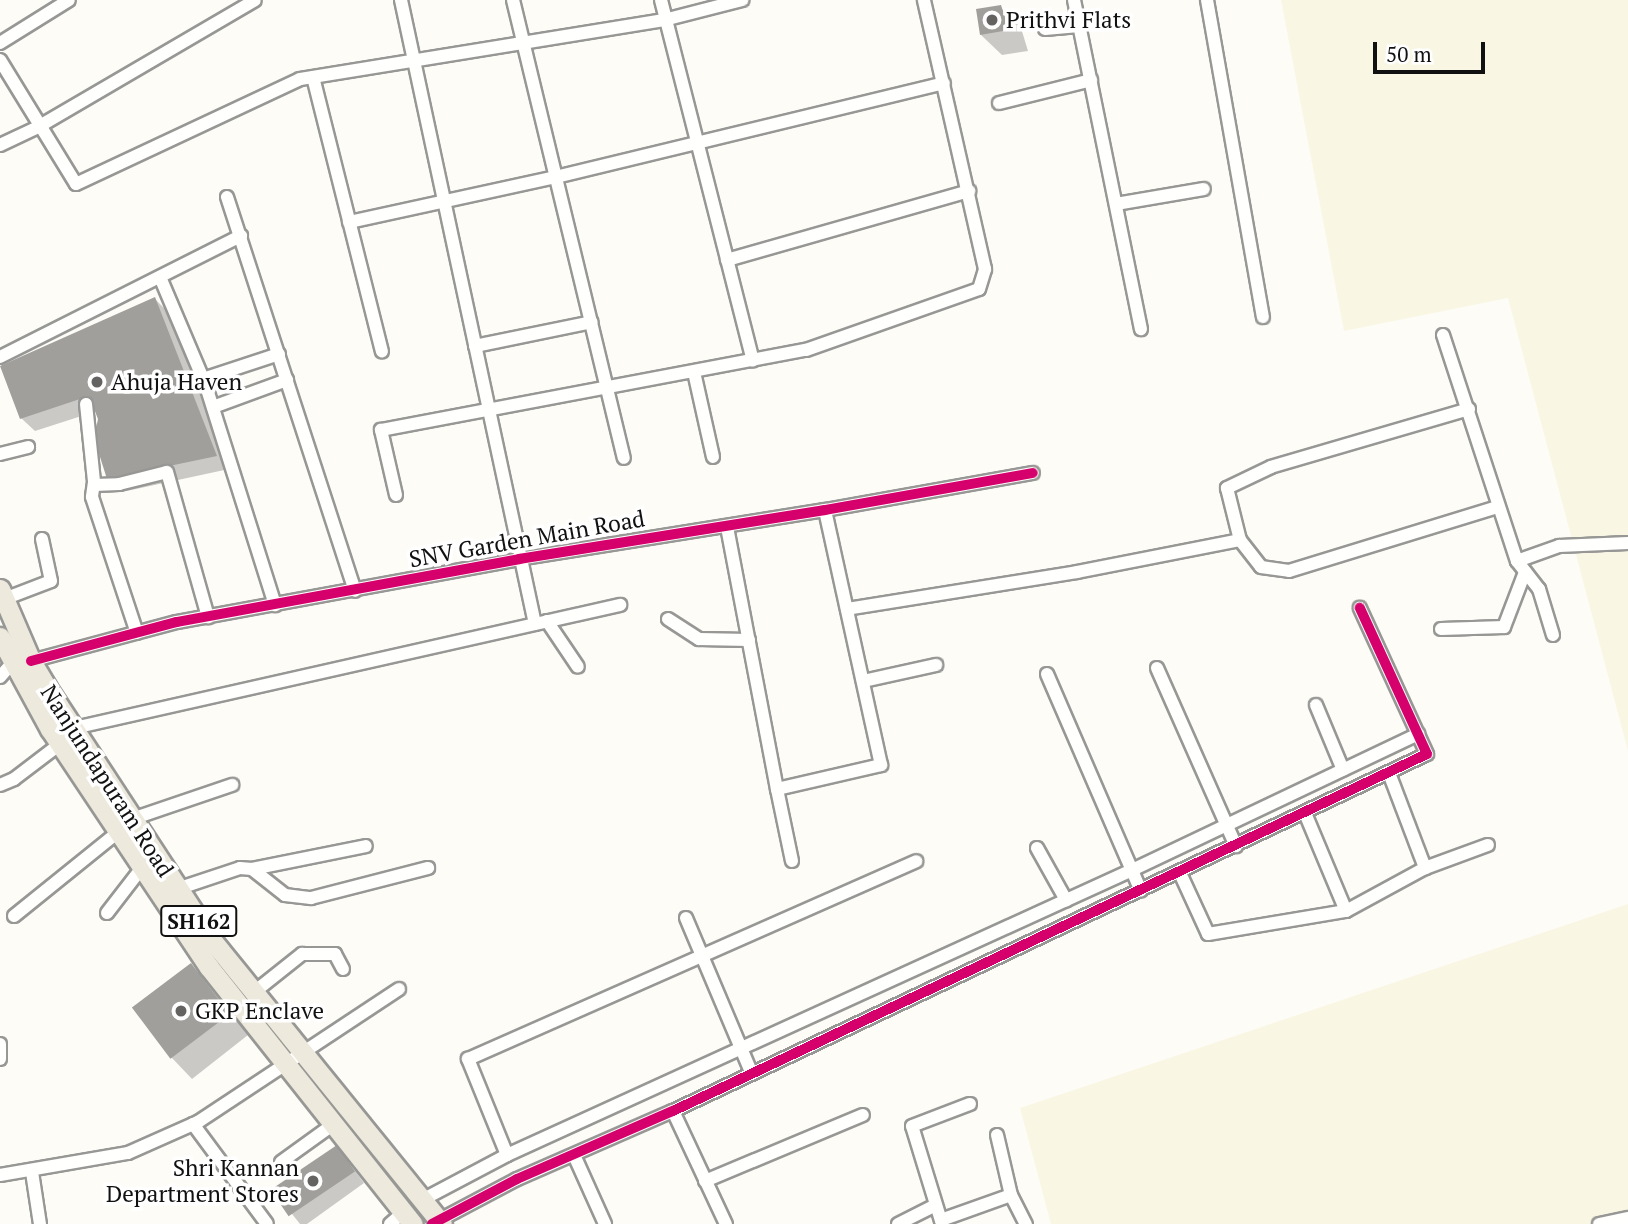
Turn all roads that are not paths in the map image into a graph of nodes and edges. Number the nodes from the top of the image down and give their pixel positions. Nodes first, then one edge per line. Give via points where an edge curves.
1 (69, 0) edge
2 (255, 0) edge
3 (401, 0) edge
4 (513, 0) edge
5 (661, 0) edge
6 (742, 0) edge
7 (924, 0) edge
8 (1074, 0) edge
9 (1207, 0) edge
10 (664, 20) junction
11 (1079, 26) junction
12 (1045, 29) dead end
13 (0, 43) edge
14 (525, 45) junction
15 (0, 60) edge
16 (414, 62) junction
17 (313, 77) junction
18 (1091, 80) junction
19 (944, 83) junction
20 (999, 103) dead end
21 (38, 127) junction
22 (0, 145) edge
23 (696, 145) junction
24 (556, 176) junction
25 (1204, 189) dead end
26 (969, 191) junction
27 (227, 197) dead end
28 (444, 201) junction
29 (1116, 204) junction
30 (349, 222) junction
31 (241, 236) junction
32 (727, 260) junction
33 (160, 277) junction
34 (1263, 317) dead end
35 (592, 322) junction
36 (1141, 329) dead end
37 (1443, 335) dead end
38 (475, 345) junction
39 (382, 352) dead end
40 (279, 354) junction
41 (0, 357) edge
42 (753, 360) junction
43 (694, 372) junction
44 (204, 379) junction
45 (287, 380) junction
46 (608, 388) junction
47 (86, 404) dead end
48 (213, 407) junction
49 (1469, 409) junction
50 (488, 410) junction
51 (28, 447) dead end
52 (0, 454) edge
53 (713, 457) dead end
54 (625, 458) dead end
55 (1033, 473) dead end
56 (94, 485) junction
57 (396, 495) dead end
58 (1497, 507) junction
59 (825, 510) junction
60 (727, 527) junction
61 (42, 539) dead end
62 (1240, 540) junction
63 (1628, 543) edge
64 (519, 559) junction
65 (1521, 566) junction
66 (355, 591) junction
67 (2, 594) edge
68 (275, 605) junction
69 (620, 605) dead end
70 (1360, 608) dead end
71 (847, 609) junction
72 (208, 617) junction
73 (668, 619) dead end
74 (541, 623) junction
75 (1441, 629) dead end
76 (137, 633) junction
77 (1553, 635) dead end
78 (0, 637) edge
79 (748, 640) junction
80 (936, 664) dead end
81 (14, 667) edge
82 (578, 667) dead end
83 (1157, 668) dead end
84 (1047, 674) dead end
85 (863, 681) junction
86 (1316, 705) dead end
87 (74, 728) junction
88 (1418, 734) junction
89 (60, 744) junction
90 (1343, 770) junction
91 (1388, 773) junction
92 (0, 785) edge
93 (232, 785) dead end
94 (777, 789) junction
95 (1305, 813) junction
96 (125, 826) junction
97 (1227, 826) junction
98 (1488, 845) dead end
99 (366, 846) dead end
100 (1236, 846) junction
101 (1037, 848) dead end
102 (792, 861) dead end
103 (916, 861) dead end
104 (428, 868) dead end
105 (1425, 868) junction
106 (141, 869) junction
107 (252, 869) junction
108 (1132, 870) junction
109 (1180, 873) junction
110 (177, 889) junction
111 (1141, 891) junction
112 (1066, 900) junction
113 (1346, 911) junction
114 (107, 913) dead end
115 (14, 916) dead end
116 (686, 918) dead end
117 (703, 955) junction
118 (343, 969) dead end
119 (399, 989) dead end
120 (253, 993) junction
121 (0, 1044) edge
122 (742, 1049) junction
123 (304, 1053) junction
124 (0, 1059) edge
125 (288, 1065) junction
126 (752, 1074) junction
127 (970, 1104) dead end
128 (673, 1111) junction
129 (863, 1115) dead end
130 (335, 1123) junction
131 (193, 1124) junction
132 (997, 1135) dead end
133 (507, 1155) junction
134 (574, 1155) junction
135 (281, 1162) dead end
136 (32, 1172) junction
137 (0, 1175) edge
138 (705, 1181) junction
139 (1011, 1195) junction
140 (422, 1200) junction
141 (936, 1205) junction
142 (1628, 1218) edge
143 (403, 1220) edge
144 (942, 1222) edge
145 (438, 1223) edge
146 (40, 1224) edge
147 (267, 1224) edge
148 (605, 1224) edge
149 (726, 1224) edge
150 (898, 1224) edge
151 (1026, 1224) edge
152 (1599, 1224) edge

1 - 13 street
2 - 21 street
3 - 16 street
4 - 14 street
5 - 10 street
6 - 10 street
7 - 19 street
8 - 11 street
9 - 34 street
10 - 14 street
10 - 23 street
11 - 12 street
11 - 18 street
14 - 16 street
14 - 24 street
15 - 21 street
16 - 17 street
16 - 28 street
17 - 21 street via 300,79 76,184
17 - 30 street
18 - 20 street
18 - 29 street
19 - 23 street
19 - 26 street
21 - 22 street
23 - 24 street
23 - 32 street
24 - 28 street
24 - 35 street
25 - 29 street
26 - 32 street
26 - 42 street via 985,269 979,289 806,350
27 - 31 street
28 - 30 street
28 - 38 street
29 - 36 street
30 - 39 street
31 - 33 street
31 - 40 street
32 - 42 street
33 - 41 street
33 - 44 street
35 - 38 street
35 - 46 street
37 - 49 street
38 - 50 street
40 - 44 street
40 - 45 street
42 - 43 street
43 - 46 street
43 - 53 street
44 - 48 street
45 - 48 street
45 - 66 street
46 - 50 street
46 - 54 street
47 - 56 street
48 - 68 street
49 - 58 street
49 - 62 street via 1271,467 1227,488
50 - 57 street via 381,430
50 - 64 street
51 - 52 street
55 - 59 street, SNV Garden Main Road
56 - 72 street via 119,484 167,471
56 - 76 street via 92,497
58 - 62 street via 1289,571 1261,567
58 - 65 street
59 - 60 street, SNV Garden Main Road
59 - 71 street
60 - 64 street, SNV Garden Main Road
60 - 79 street
61 - 67 street via 51,581
62 - 71 street
63 - 65 street via 1559,545
64 - 66 street, SNV Garden Main Road
64 - 74 street
65 - 75 street via 1504,627
65 - 77 street via 1539,589
66 - 68 street, SNV Garden Main Road
67 - 81 main road, Nanjundapuram Road / SH162
68 - 72 street, SNV Garden Main Road
69 - 74 street
70 - 88 street
71 - 85 street
72 - 76 street, SNV Garden Main Road
73 - 79 street via 699,639
74 - 82 street
74 - 87 street
76 - 81 street, SNV Garden Main Road
78 - 81 main road, Nanjundapuram Road / SH162
79 - 94 street
80 - 85 street
81 - 87 main road, Nanjundapuram Road / SH162
81 - 89 main road, Nanjundapuram Road / SH162
83 - 97 street
84 - 108 street
85 - 94 street via 881,765
86 - 90 street
87 - 96 main road, Nanjundapuram Road / SH162
88 - 90 street
88 - 91 street via 1427,754
89 - 92 street
89 - 96 main road, Nanjundapuram Road / SH162
90 - 97 street
91 - 95 street
91 - 105 street
93 - 96 street
94 - 102 street
95 - 100 street
95 - 113 street
96 - 106 main road, Nanjundapuram Road / SH162
96 - 110 main road, Nanjundapuram Road / SH162
96 - 115 street
97 - 100 street
97 - 108 street
98 - 105 street
99 - 107 street
100 - 109 street
101 - 112 street
103 - 117 street
104 - 107 street via 311,898 285,895
105 - 113 street
106 - 114 street
106 - 125 main road, Nanjundapuram Road / SH162 via 209,967
107 - 110 street via 230,869
108 - 111 street
108 - 112 street
109 - 111 street
109 - 113 street via 1208,934
110 - 120 main road, Nanjundapuram Road / SH162
111 - 126 street
112 - 122 street
116 - 117 street
117 - 122 street
117 - 133 street via 468,1059
118 - 120 street via 335,954 302,954
119 - 123 street
120 - 123 main road, Nanjundapuram Road / SH162
121 - 124 street
122 - 126 street
122 - 133 street
123 - 125 street
123 - 140 main road, Nanjundapuram Road / SH162
125 - 130 main road, Nanjundapuram Road / SH162
125 - 131 street
126 - 128 street
127 - 141 street via 912,1126
128 - 134 street
128 - 138 street
129 - 138 street
130 - 135 street
130 - 143 main road, Nanjundapuram Road / SH162
131 - 136 street via 128,1153
131 - 147 street
132 - 139 street
133 - 140 street
134 - 145 street via 517,1179
134 - 148 street
136 - 137 street
136 - 146 street
138 - 149 street
139 - 144 street
139 - 151 street
140 - 145 main road, Nanjundapuram Road / SH162
141 - 144 street
141 - 150 street
142 - 152 street

